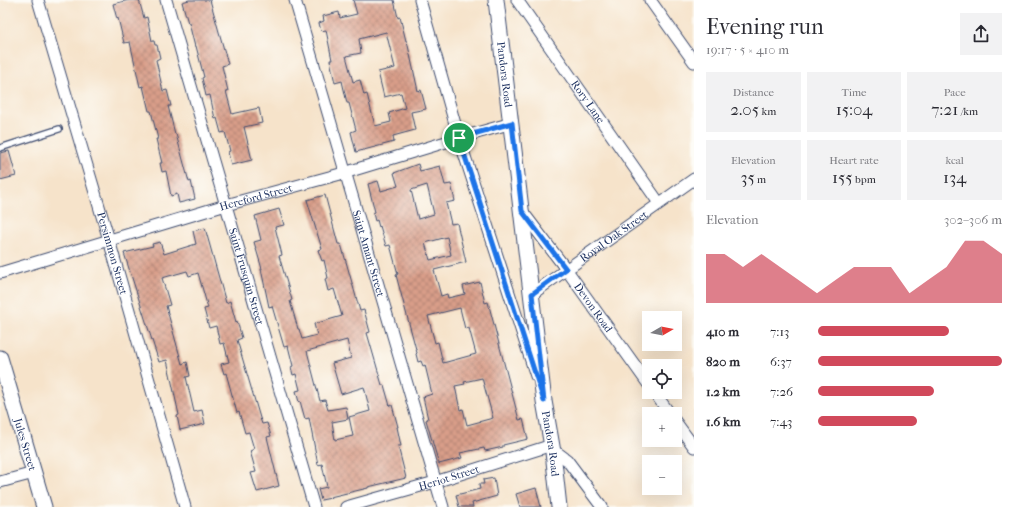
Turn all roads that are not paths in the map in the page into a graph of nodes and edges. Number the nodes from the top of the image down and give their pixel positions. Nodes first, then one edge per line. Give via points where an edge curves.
1 (38, 0) edge
2 (166, 0) edge
3 (295, 0) edge
4 (420, 0) edge
5 (496, 0) edge
6 (517, 0) edge
7 (650, 0) edge
8 (694, 62) edge
9 (512, 123) junction
10 (59, 130) dead end
11 (459, 138) junction
12 (0, 148) edge
13 (344, 173) junction
14 (694, 179) edge
15 (659, 203) junction
16 (226, 205) junction
17 (522, 211) junction
18 (109, 240) junction
19 (566, 269) junction
20 (0, 273) edge
21 (532, 294) junction
22 (0, 358) edge
23 (642, 375) edge
24 (544, 401) junction
25 (682, 431) edge
26 (694, 447) edge
27 (552, 448) junction
28 (34, 473) junction
29 (0, 482) edge
30 (435, 482) junction
31 (44, 507) edge
32 (185, 507) edge
33 (314, 507) edge
34 (346, 507) edge
35 (442, 507) edge
36 (559, 507) edge
37 (602, 507) edge

1 - 18 street, Persimmon Street
2 - 16 street, Saint Frusquin Street
3 - 13 street, Saint Amant Street
4 - 11 street
5 - 9 street, Pandora Road
6 - 15 street, Rory Lane
7 - 8 street
9 - 11 street, Hereford Street
9 - 17 street, Pandora Road
10 - 12 lane
11 - 13 street, Hereford Street
11 - 24 street
13 - 16 street, Hereford Street
13 - 30 street, Saint Amant Street
14 - 15 street, Royal Oak Street
15 - 19 street, Royal Oak Street
16 - 18 street, Hereford Street
16 - 33 street, Saint Frusquin Street
17 - 19 street, Devon Road
17 - 21 street, Pandora Road
18 - 20 street, Hereford Street
18 - 32 street, Persimmon Street
19 - 21 street, Royal Oak Street
19 - 23 street, Devon Road
21 - 24 street, Pandora Road
22 - 28 street, Jules Street
24 - 27 street, Pandora Road
25 - 26 street
27 - 30 street, Heriot Street
27 - 36 street, Pandora Road
27 - 37 street via 567,460
28 - 29 street
28 - 31 street, Jules Street
30 - 34 street, Heriot Street
30 - 35 street, Saint Amant Street

